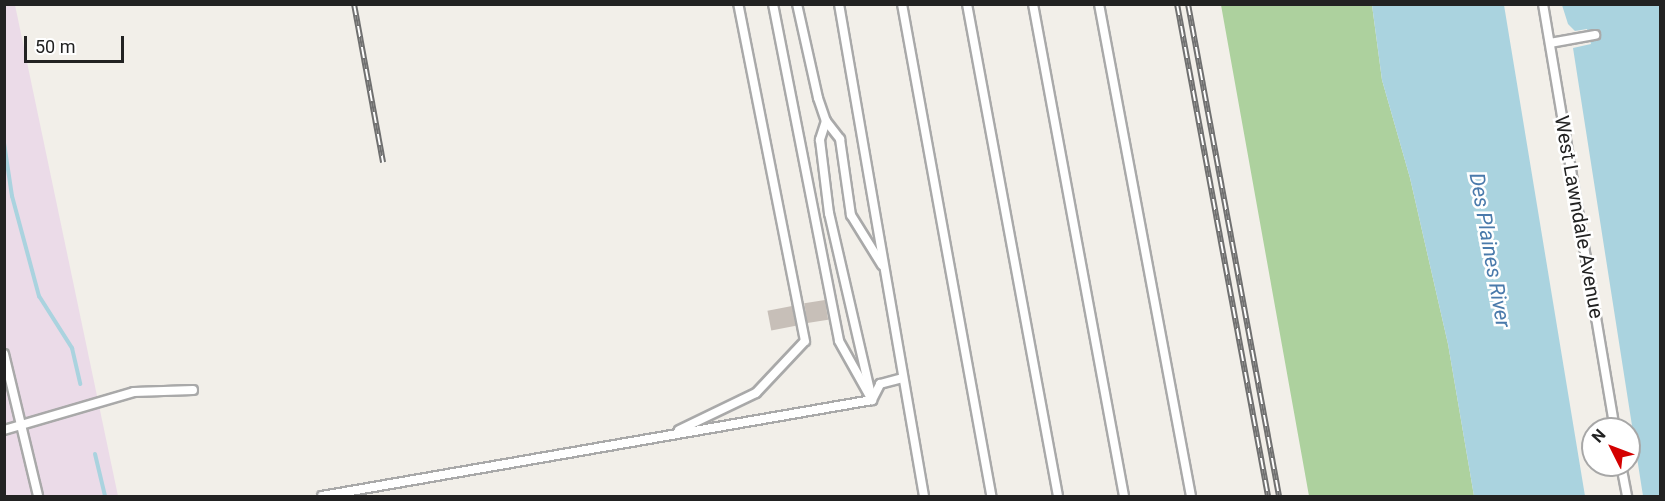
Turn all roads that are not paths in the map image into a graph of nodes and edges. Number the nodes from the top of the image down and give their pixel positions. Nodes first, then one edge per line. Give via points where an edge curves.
1 (738, 4) edge
2 (773, 4) edge
3 (798, 4) edge
4 (839, 4) edge
5 (902, 4) edge
6 (967, 4) edge
7 (1033, 4) edge
8 (1100, 4) edge
9 (1543, 4) edge
10 (1595, 35) dead end
11 (1550, 43) junction
12 (826, 121) junction
13 (884, 268) junction
14 (4, 354) edge
15 (902, 378) junction
16 (193, 390) dead end
17 (872, 400) junction
18 (1613, 417) edge
19 (22, 424) junction
20 (4, 430) edge
21 (668, 436) junction
22 (1623, 477) edge
23 (38, 496) edge
24 (322, 496) edge
25 (924, 496) edge
26 (991, 496) edge
27 (1058, 496) edge
28 (1124, 496) edge
29 (1191, 496) edge
30 (1627, 496) edge

1 - 21 lane via 805,341 756,393
2 - 17 lane via 839,341
3 - 12 lane
4 - 13 lane
5 - 26 lane
6 - 27 lane
7 - 28 lane
8 - 29 lane
9 - 11 lane, West Lawndale Avenue
10 - 11 lane
11 - 18 lane, West Lawndale Avenue
12 - 13 lane via 840,139 851,216
12 - 17 lane via 820,140 829,213
13 - 15 lane
14 - 19 lane
15 - 17 lane via 879,384
15 - 25 lane
16 - 19 lane via 134,392
17 - 21 lane
19 - 20 lane
19 - 23 lane
21 - 24 lane
22 - 30 lane

